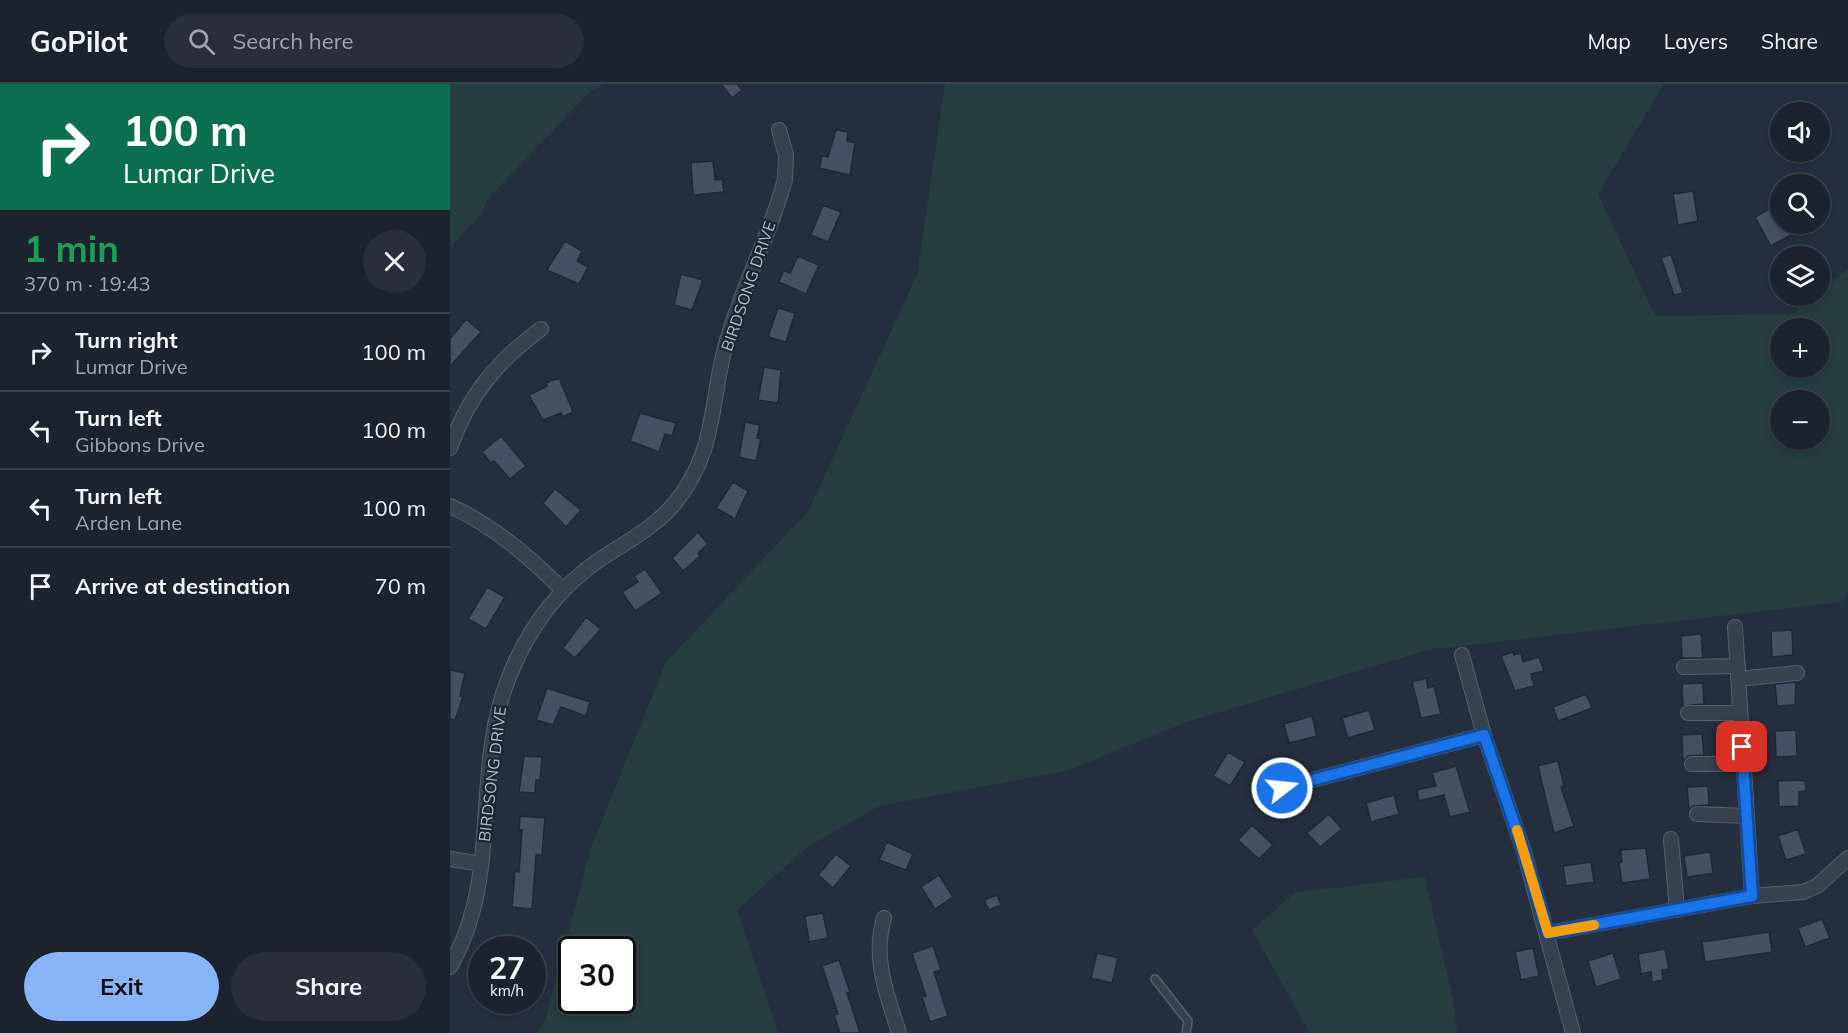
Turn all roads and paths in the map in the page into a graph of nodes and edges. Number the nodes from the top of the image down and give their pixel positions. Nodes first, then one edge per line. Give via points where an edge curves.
1 (779, 130) dead end
2 (541, 329) dead end
3 (450, 448) edge
4 (450, 506) edge
5 (562, 590) junction
6 (1735, 627) dead end
7 (1462, 655) dead end
8 (1684, 667) dead end
9 (1738, 673) junction
10 (1797, 673) dead end
11 (1688, 713) dead end
12 (1740, 713) junction
13 (1484, 735) junction
14 (1692, 764) dead end
15 (1743, 764) junction
16 (1282, 788) dead end
17 (1697, 814) dead end
18 (1746, 816) junction
19 (1671, 839) dead end
20 (1848, 858) edge
21 (450, 859) edge
22 (481, 864) junction
23 (1752, 896) junction
24 (1677, 910) junction
25 (884, 918) dead end
26 (1548, 933) junction
27 (450, 968) edge
28 (1155, 979) dead end
29 (899, 1033) edge
30 (1186, 1033) edge
31 (1573, 1033) edge

1 - 5 street, BIRDSONG DRIVE via 786,155 785,179 728,338 708,442 698,468 656,522
2 - 3 street via 509,353 484,380
4 - 5 street via 516,546
5 - 22 street, BIRDSONG DRIVE via 534,629 502,696 495,722
6 - 9 street
7 - 13 street
8 - 9 street
9 - 10 street
9 - 12 street
11 - 12 street
12 - 15 street
13 - 16 street
13 - 26 street
14 - 15 street
15 - 18 street
17 - 18 street
18 - 23 street
19 - 24 street
20 - 23 street via 1816,886 1803,892
21 - 22 street
22 - 27 street, BIRDSONG DRIVE via 473,916
23 - 24 street
24 - 26 street
25 - 29 street via 878,960
26 - 31 street
28 - 30 lane via 1188,1021

